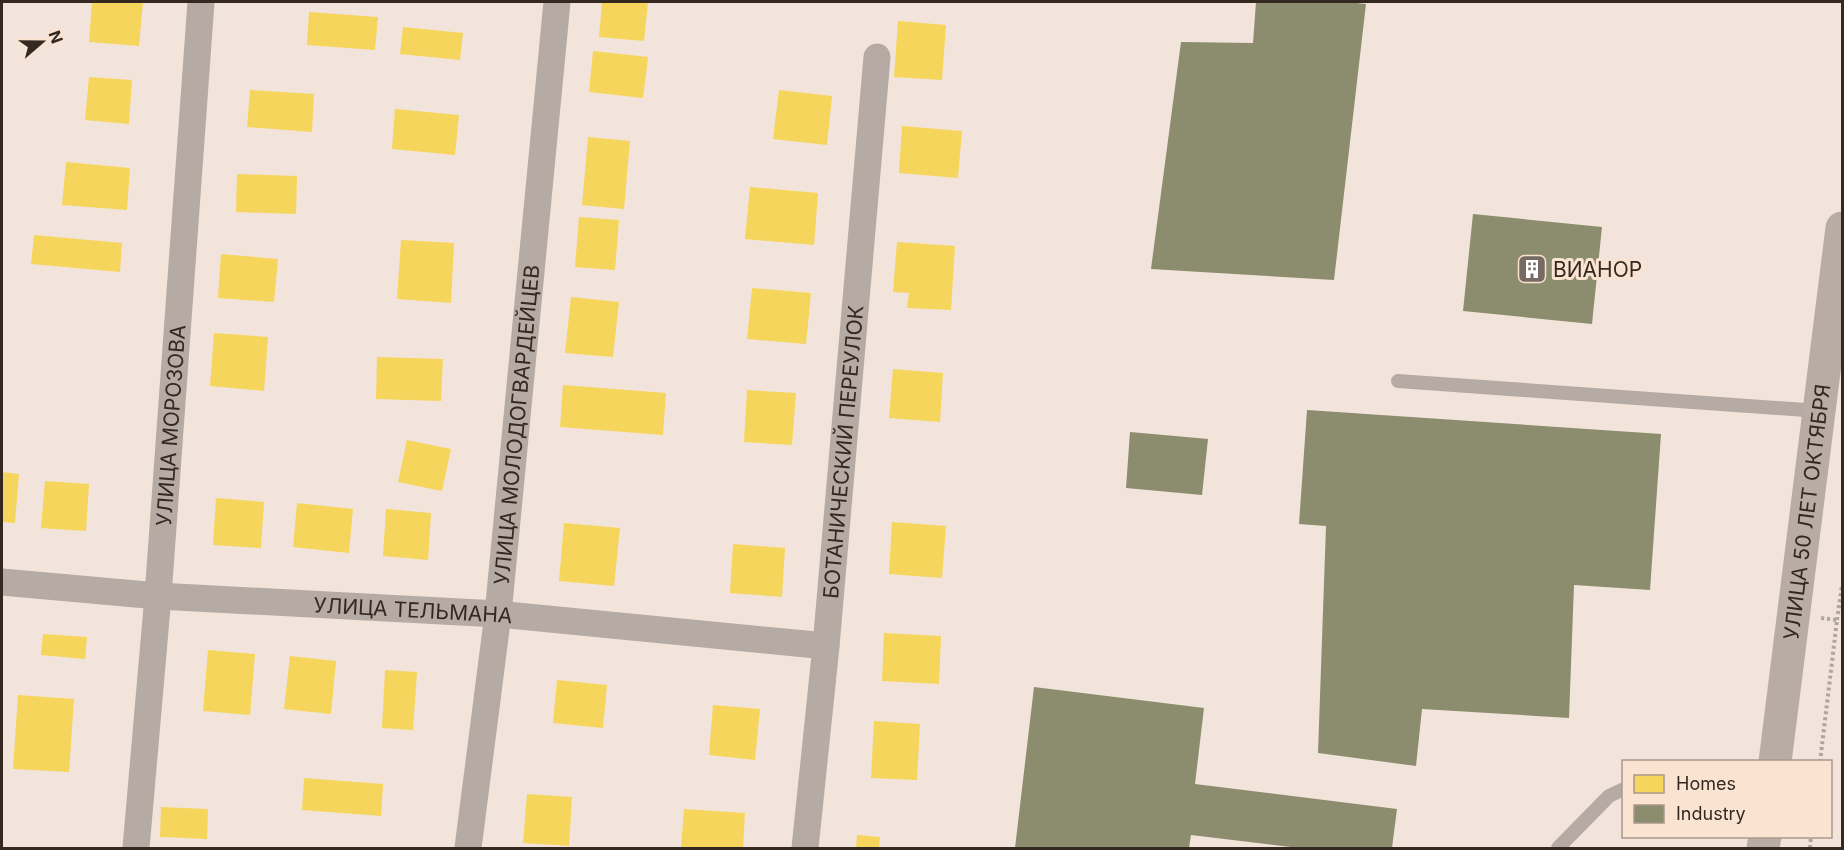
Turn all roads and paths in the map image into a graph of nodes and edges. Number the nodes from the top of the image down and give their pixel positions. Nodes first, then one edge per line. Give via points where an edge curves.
1 (201, 2) edge
2 (557, 2) edge
3 (877, 57) dead end
4 (1842, 228) edge
5 (1398, 381) dead end
6 (1819, 411) junction
7 (2, 582) edge
8 (1842, 585) edge
9 (158, 596) junction
10 (498, 614) junction
11 (1837, 620) dead end
12 (826, 646) junction
13 (1774, 760) edge
14 (1622, 790) edge
15 (136, 849) edge
16 (468, 849) edge
17 (805, 849) edge
18 (1558, 849) edge

1 - 9 street, УЛИЦА МОРОЗОВА
2 - 10 street, УЛИЦА МОЛОДОГВАРДЕЙЦЕВ
3 - 12 street, БОТАНИЧЕСКИЙ ПЕРЕУЛОК
4 - 6 main road, УЛИЦА 50 ЛЕТ ОКТЯБРЯ
5 - 6 lane
6 - 13 main road, УЛИЦА 50 ЛЕТ ОКТЯБРЯ
7 - 9 street, УЛИЦА ТЕЛЬМАНА
8 - 11 path
9 - 10 street, УЛИЦА ТЕЛЬМАНА
9 - 15 street, УЛИЦА МОРОЗОВА
10 - 12 street, УЛИЦА ТЕЛЬМАНА
10 - 16 street, УЛИЦА МОЛОДОГВАРДЕЙЦЕВ
12 - 17 street, БОТАНИЧЕСКИЙ ПЕРЕУЛОК
14 - 18 lane via 1609,796

